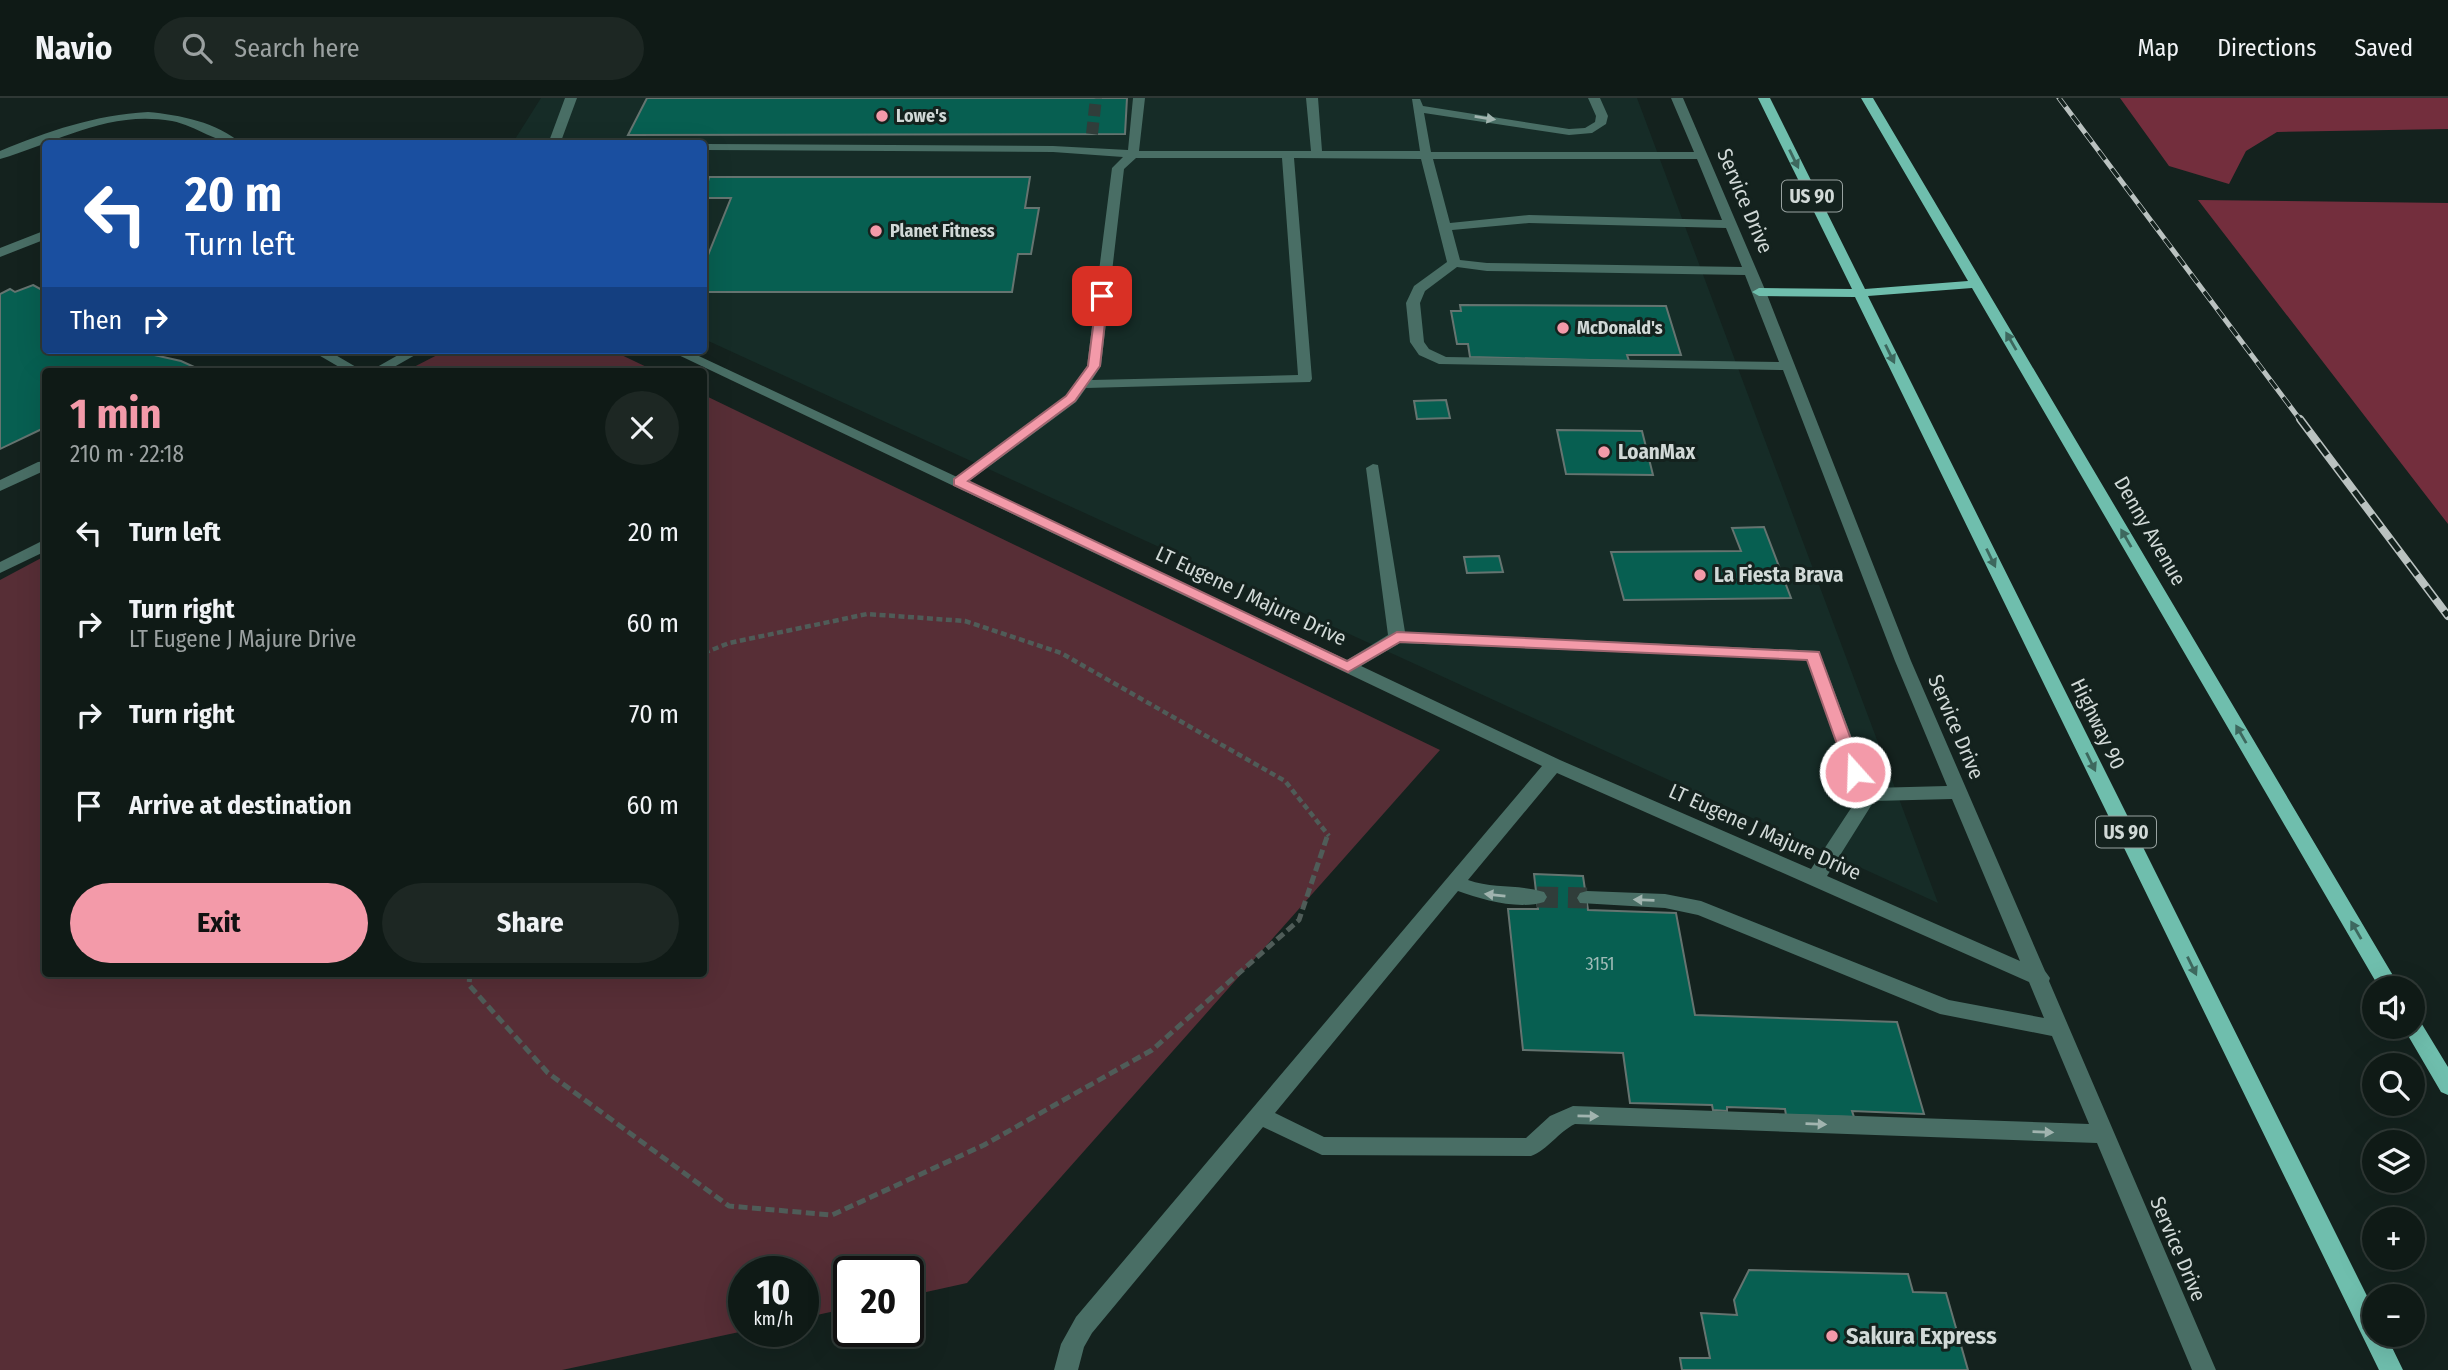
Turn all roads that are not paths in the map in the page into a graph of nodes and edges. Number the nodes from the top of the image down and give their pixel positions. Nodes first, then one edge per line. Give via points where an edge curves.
1 (571, 98) edge
2 (1139, 98) edge
3 (1312, 98) edge
4 (1594, 98) edge
5 (1677, 98) edge
6 (1764, 98) edge
7 (1867, 98) edge
8 (1417, 104) edge
9 (229, 140) edge
10 (555, 140) edge
11 (707, 146) edge
12 (2, 153) edge
13 (1133, 154) junction
14 (1288, 155) junction
15 (1317, 155) junction
16 (1426, 155) junction
17 (1702, 156) junction
18 (1730, 224) junction
19 (1445, 227) junction
20 (42, 236) edge
21 (0, 253) edge
22 (1454, 263) junction
23 (1750, 271) junction
24 (1977, 284) junction
25 (1759, 292) junction
26 (1860, 293) junction
27 (324, 354) edge
28 (409, 354) edge
29 (685, 354) edge
30 (1788, 366) junction
31 (350, 368) edge
32 (383, 368) edge
33 (1082, 384) junction
34 (42, 465) edge
35 (1373, 468) dead end
36 (959, 482) junction
37 (0, 486) edge
38 (42, 546) edge
39 (0, 568) edge
40 (1397, 637) junction
41 (1348, 667) junction
42 (1554, 764) junction
43 (1960, 792) junction
44 (1869, 795) junction
45 (1815, 879) junction
46 (1455, 882) junction
47 (1537, 897) tunnel mouth
48 (1587, 898) tunnel mouth
49 (2383, 976) edge
50 (2040, 978) junction
51 (2061, 1029) junction
52 (2420, 1039) edge
53 (2448, 1086) edge
54 (1259, 1115) junction
55 (2106, 1135) junction
56 (1066, 1370) edge
57 (2204, 1370) edge
58 (2391, 1370) edge

1 - 10 street
2 - 13 street
3 - 15 street
8 -> 4 street via 1569,132 1588,131 1600,124 1602,116
5 - 17 street, Service Drive
6 -> 26 main road, Highway 90 / US 90
7 - 24 main road, Denny Avenue
8 - 16 street
9 - 12 street via 198,124 133,116 101,120
11 - 13 street via 1090,147
13 - 14 street
13 - 33 street via 1118,168 1094,366
14 - 15 street
14 - 33 street via 1305,379
15 - 16 street
16 - 17 street
16 - 19 street
17 - 18 street, Service Drive
18 - 19 street via 1529,219
18 - 23 street, Service Drive
19 - 22 street
20 - 21 street
22 - 23 street
22 - 30 street via 1419,289 1413,303 1416,342 1424,352 1444,360
23 - 25 street, Service Drive
24 - 26 main road
49 -> 24 main road, Denny Avenue
25 - 26 main road
25 - 30 street, Service Drive
26 -> 58 main road, Highway 90 / US 90
27 - 31 street
28 - 32 street
29 - 36 street, LT Eugene J Majure Drive
30 - 43 street, Service Drive via 1903,661
33 - 36 street via 1071,398
34 - 37 street
35 - 40 street
36 - 41 street, LT Eugene J Majure Drive
38 - 39 street
40 - 41 street
40 - 44 street via 1813,655 1864,795
41 - 42 street, LT Eugene J Majure Drive
42 - 45 street, LT Eugene J Majure Drive
42 - 46 street
43 - 44 street
43 - 50 street, Service Drive
44 - 45 street
45 - 50 street, LT Eugene J Majure Drive
47 -> 46 street via 1492,895
46 - 54 street
51 -> 48 street via 1947,1008 1701,908 1665,901
50 - 51 street, Service Drive
51 - 55 street, Service Drive
52 - 53 main road
54 -> 55 street via 1322,1146 1531,1147 1558,1122 1573,1115
54 - 56 street via 1084,1325
55 - 57 street, Service Drive

